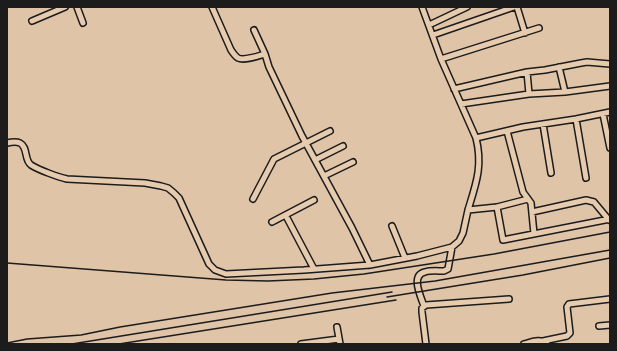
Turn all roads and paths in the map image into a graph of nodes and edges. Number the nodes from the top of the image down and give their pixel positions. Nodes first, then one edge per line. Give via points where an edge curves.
1 (65, 7) edge
2 (77, 7) edge
3 (212, 7) edge
4 (422, 7) edge
5 (467, 7) edge
6 (516, 7) edge
7 (32, 21) dead end
8 (83, 23) dead end
9 (429, 25) junction
10 (539, 28) dead end
11 (254, 30) dead end
12 (525, 33) junction
13 (433, 35) junction
14 (265, 54) junction
15 (441, 59) junction
16 (610, 64) edge
17 (559, 67) junction
18 (526, 72) junction
19 (610, 86) edge
20 (454, 89) junction
21 (565, 92) junction
22 (529, 94) junction
23 (461, 104) junction
24 (610, 112) edge
25 (603, 114) junction
26 (576, 119) junction
27 (544, 124) junction
28 (330, 131) dead end
29 (507, 131) junction
30 (476, 138) junction
31 (7, 143) edge
32 (306, 144) junction
33 (343, 146) dead end
34 (610, 148) edge
35 (315, 160) junction
36 (353, 162) dead end
37 (551, 173) dead end
38 (324, 176) junction
39 (586, 178) dead end
40 (253, 199) dead end
41 (528, 199) junction
42 (314, 200) dead end
43 (497, 207) junction
44 (468, 210) junction
45 (532, 212) junction
46 (286, 216) junction
47 (609, 220) edge
48 (272, 222) dead end
49 (392, 226) dead end
50 (534, 234) junction
51 (452, 247) junction
52 (405, 258) junction
53 (370, 265) junction
54 (314, 269) junction
55 (509, 299) dead end
56 (610, 299) edge
57 (424, 306) junction
58 (610, 325) edge
59 (599, 326) dead end
60 (337, 327) dead end
61 (339, 342) edge
62 (545, 342) edge
63 (301, 344) edge
64 (426, 344) edge
65 (524, 344) edge

1 - 7 street
2 - 8 street
3 - 14 street via 235,56 243,60
4 - 9 street
5 - 9 street
6 - 12 street
6 - 13 street
9 - 13 street
10 - 12 street
11 - 14 street
12 - 15 street
13 - 15 street
14 - 32 street
15 - 20 street
16 - 17 street via 587,62
17 - 18 street
17 - 21 street
18 - 20 street
18 - 22 street
19 - 21 street
20 - 23 street
21 - 22 street
22 - 23 street
23 - 30 street
24 - 25 street
25 - 26 street
25 - 34 street
26 - 27 street
26 - 39 street
27 - 29 street
27 - 37 street
28 - 32 street
29 - 30 street
29 - 41 street via 523,192
30 - 44 street via 479,149 478,174
31 - 54 street via 22,144 31,165 59,177 145,183 168,188 179,198 209,264 221,273
32 - 35 street
32 - 40 street via 274,159
33 - 35 street
35 - 38 street
36 - 38 street
38 - 53 street
41 - 43 street
41 - 45 street
42 - 46 street
43 - 44 street
43 - 50 street via 502,240
44 - 51 street via 463,233
45 - 47 street via 586,200 594,202
45 - 50 street
46 - 48 street
46 - 54 street
47 - 50 street
49 - 52 street
51 - 52 street
51 - 57 street via 447,270 424,272 417,278
52 - 53 street
53 - 54 street
55 - 57 street
56 - 62 street via 569,304 567,307 570,333
57 - 64 street via 422,312
58 - 59 street
60 - 61 street
61 - 63 street
62 - 65 street via 540,340

